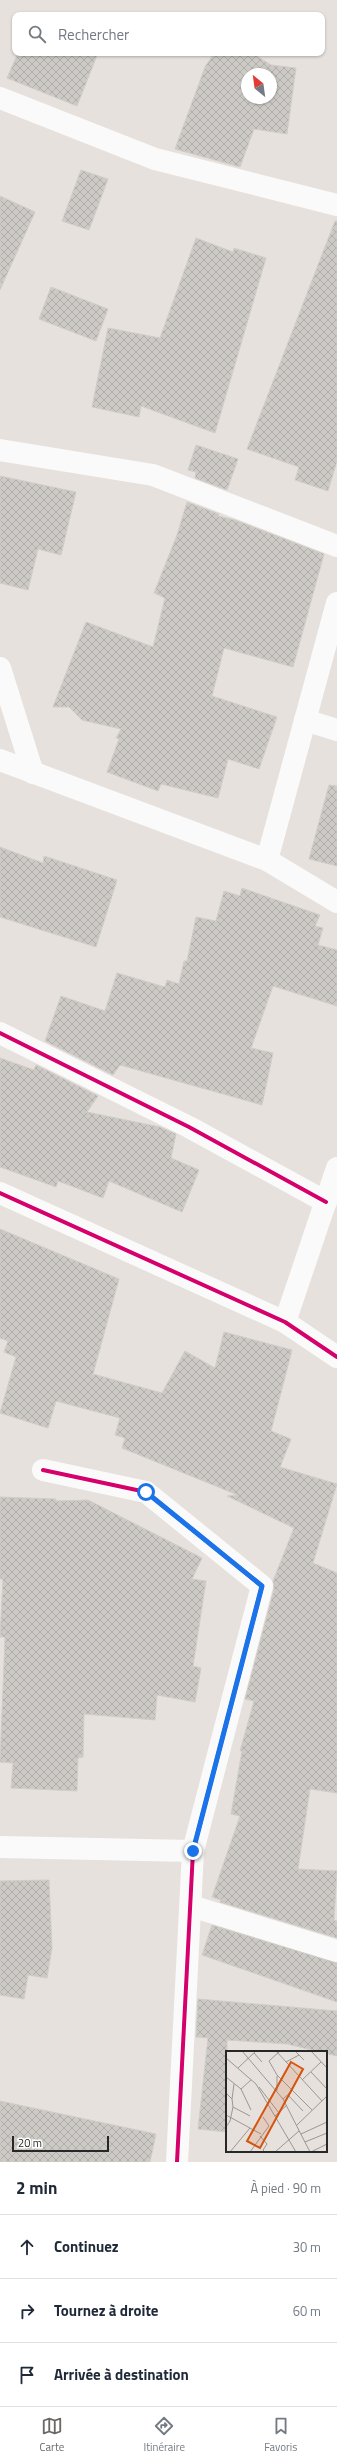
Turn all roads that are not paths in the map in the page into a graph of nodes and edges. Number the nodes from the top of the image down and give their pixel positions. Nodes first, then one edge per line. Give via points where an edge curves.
1 (0, 98) edge
2 (337, 205) edge
3 (0, 450) edge
4 (337, 546) edge
5 (337, 603) edge
6 (0, 668) edge
7 (305, 720) junction
8 (337, 730) edge
9 (0, 760) edge
10 (33, 773) junction
11 (267, 860) junction
12 (337, 902) edge
13 (0, 1033) edge
14 (337, 1168) edge
15 (0, 1193) edge
16 (326, 1202) junction
17 (285, 1322) junction
18 (337, 1357) edge
19 (43, 1470) dead end
20 (0, 1848) edge
21 (193, 1851) junction
22 (191, 1906) junction
23 (337, 1951) edge
24 (177, 2162) edge

1 - 2 street via 155,159
3 - 4 street via 153,476
5 - 7 street
6 - 10 street
7 - 8 street
7 - 11 street
9 - 10 street
10 - 11 street
11 - 12 street
13 - 16 street via 189,1127
14 - 16 street
15 - 17 street
16 - 17 street
17 - 18 street
19 - 21 street via 146,1492 262,1586
20 - 21 street
21 - 22 street
22 - 23 street
22 - 24 street

